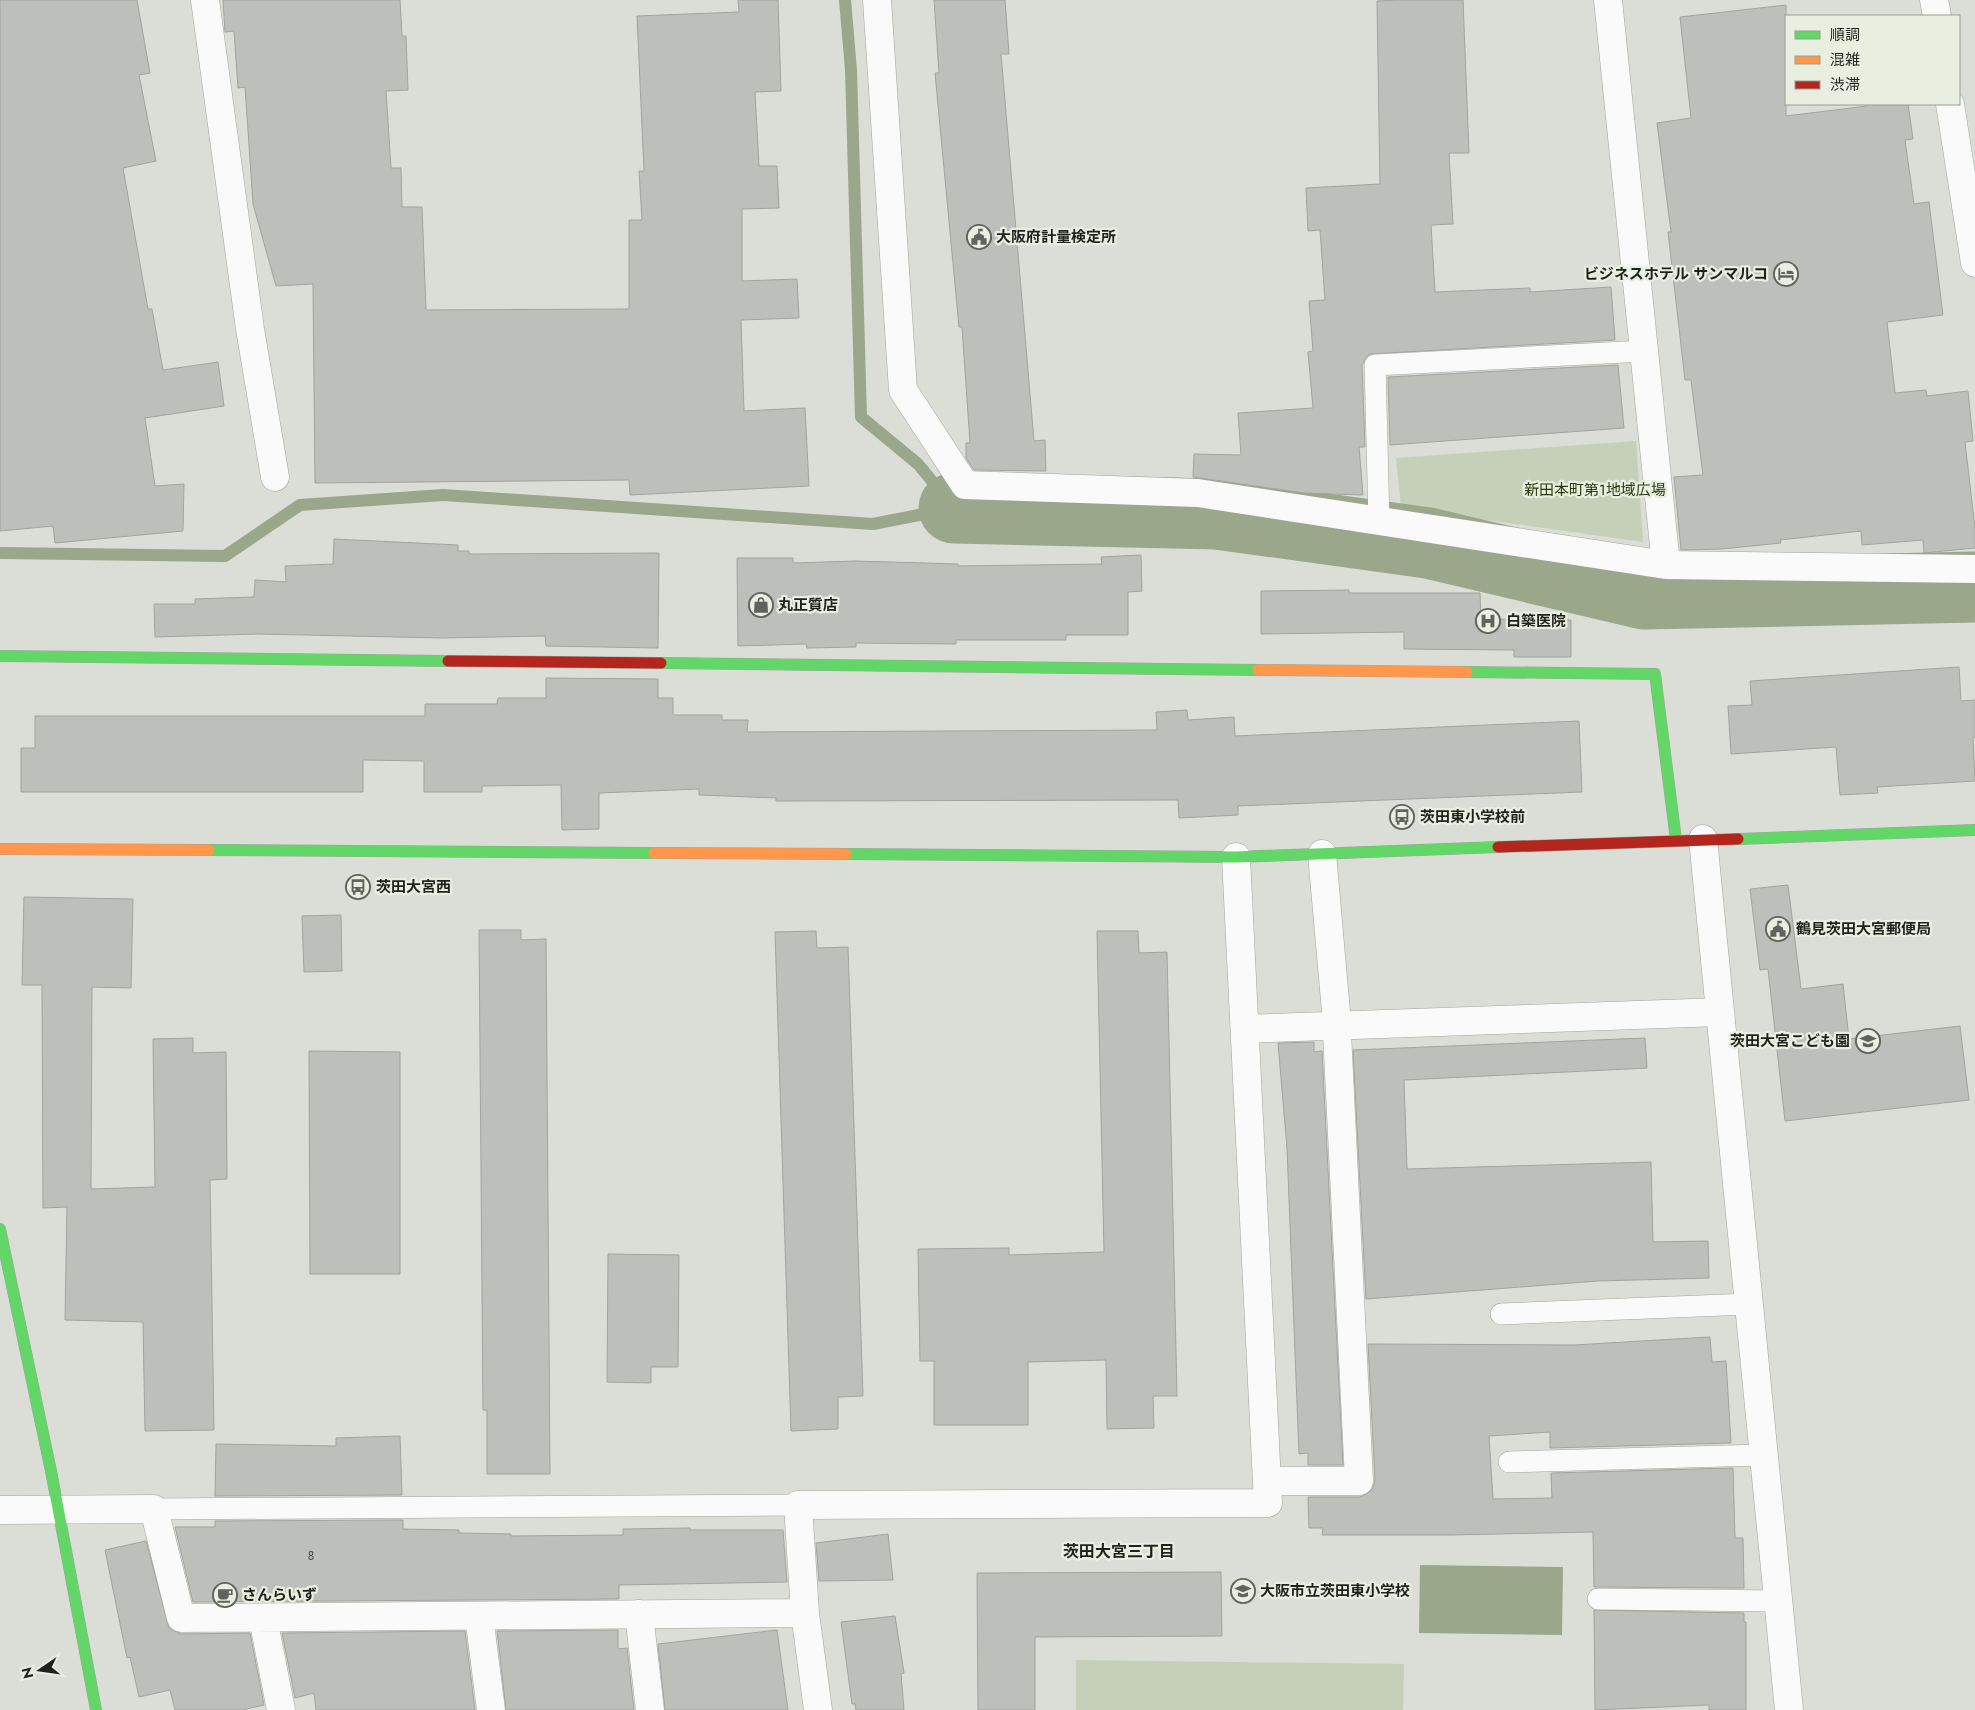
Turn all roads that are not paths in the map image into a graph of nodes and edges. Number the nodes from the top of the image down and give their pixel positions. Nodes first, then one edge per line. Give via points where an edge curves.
1 (205, 0) edge
2 (877, 0) edge
3 (1608, 0) edge
4 (1934, 0) edge
5 (1936, 15) edge
6 (1950, 105) edge
7 (1975, 263) edge
8 (1644, 351) junction
9 (275, 477) dead end
10 (1379, 521) junction
11 (1666, 565) junction
12 (1975, 569) edge
13 (0, 656) edge
14 (1975, 830) edge
15 (1703, 839) junction
16 (1676, 840) junction
17 (0, 849) edge
18 (1322, 854) junction
19 (1236, 857) junction
20 (1720, 1012) junction
21 (1337, 1027) junction
22 (1245, 1029) junction
23 (0, 1228) edge
24 (1749, 1304) junction
25 (1501, 1314) dead end
26 (1763, 1455) junction
27 (1509, 1462) dead end
28 (1267, 1481) junction
29 (798, 1505) junction
30 (154, 1509) junction
31 (0, 1510) edge
32 (58, 1511) junction
33 (1598, 1599) dead end
34 (1778, 1601) junction
35 (806, 1613) junction
36 (639, 1614) junction
37 (479, 1616) junction
38 (263, 1618) junction
39 (96, 1710) edge
40 (281, 1710) edge
41 (491, 1710) edge
42 (650, 1710) edge
43 (818, 1710) edge
44 (1789, 1710) edge

1 - 9 street via 250,328
2 - 10 street via 903,390 964,485 1198,493
3 - 8 street
4 - 5 street
6 - 7 street
8 - 10 lane via 1375,365
8 - 11 street
10 - 11 street
11 - 12 street
13 - 16 street via 1655,674
14 - 15 street
15 - 16 street
15 - 20 street
16 - 18 street
17 - 19 street
18 - 19 street
18 - 21 street
19 - 22 street
20 - 21 street
20 - 24 street
21 - 22 street
21 - 28 street via 1359,1481
22 - 28 street
23 - 32 street
24 - 25 lane
24 - 26 street
26 - 27 lane
26 - 34 street
28 - 29 street via 1268,1503
29 - 30 lane
29 - 35 street
30 - 32 street
30 - 38 street via 181,1618
31 - 32 street
32 - 39 street
33 - 34 lane
34 - 44 street
35 - 36 street
35 - 43 street
36 - 37 street
36 - 42 street
37 - 38 street
37 - 41 street
38 - 40 street

